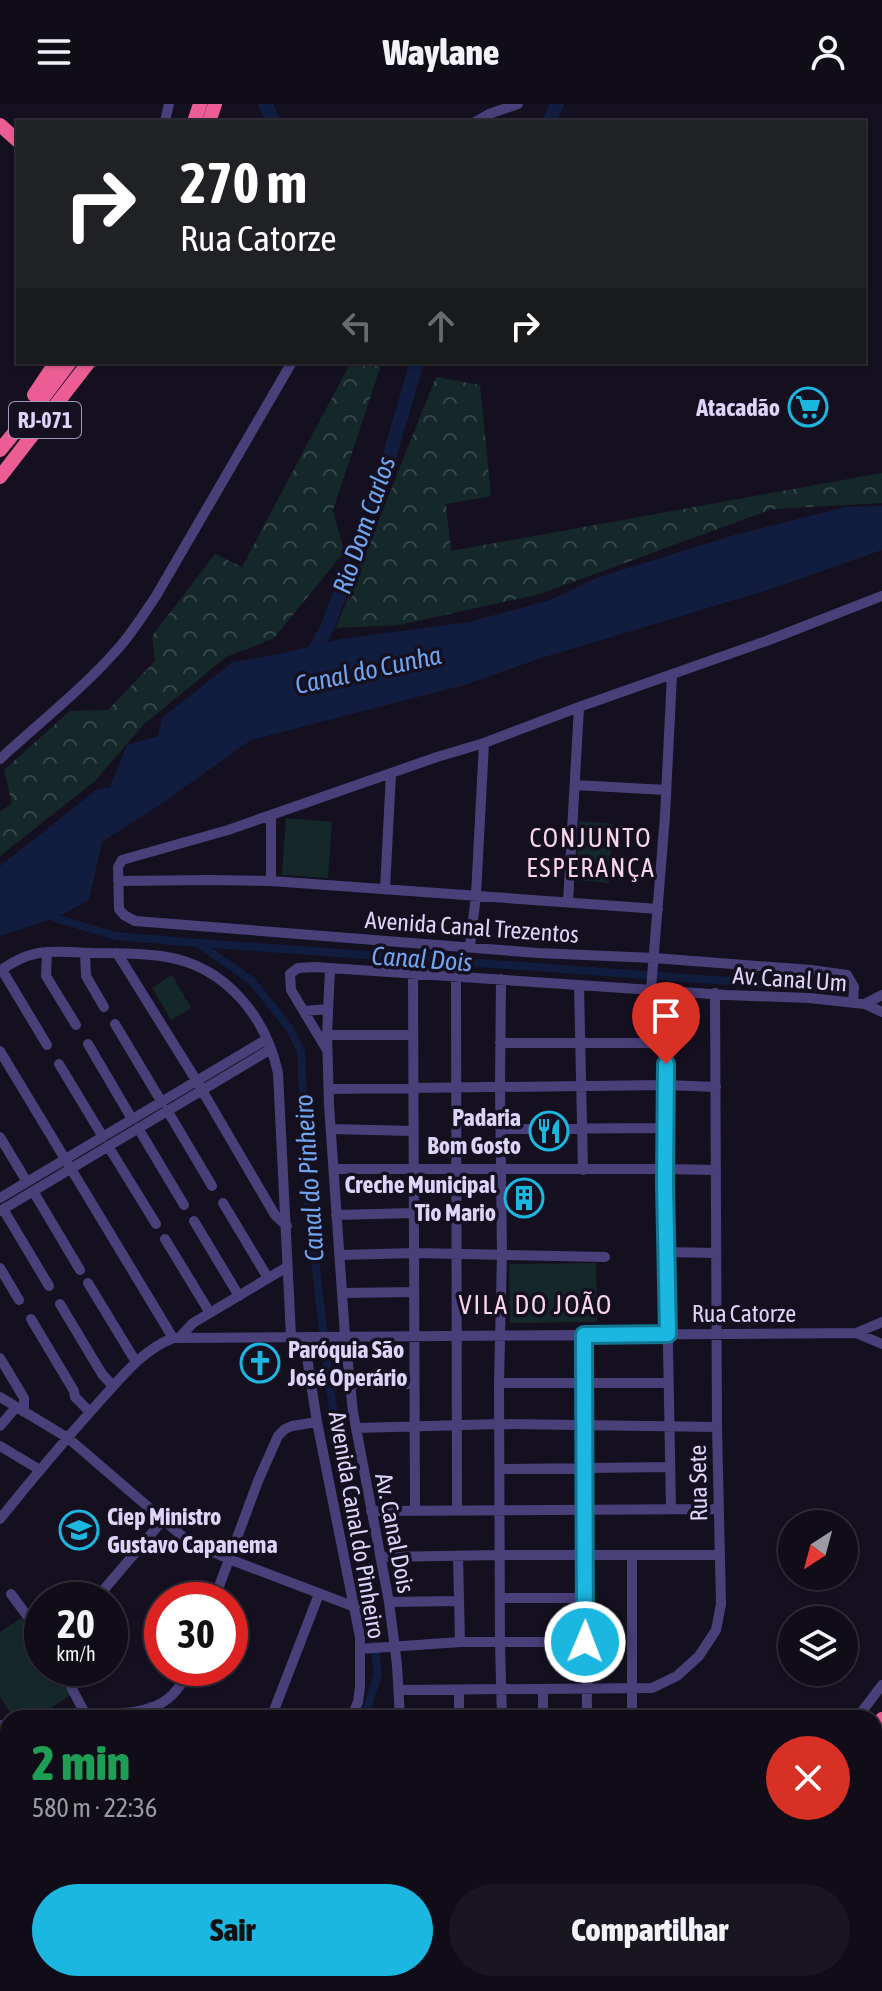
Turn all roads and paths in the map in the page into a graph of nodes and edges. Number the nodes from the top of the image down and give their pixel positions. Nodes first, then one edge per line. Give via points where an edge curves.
1 (518, 104) edge
2 (478, 120) edge
3 (0, 125) edge
4 (16, 139) edge
5 (68, 364) edge
6 (87, 364) edge
7 (291, 364) edge
8 (54, 365) edge
9 (0, 448) edge
10 (0, 477) edge
11 (882, 596) edge
12 (672, 675) junction
13 (579, 707) junction
14 (484, 743) junction
15 (0, 759) edge
16 (391, 773) junction
17 (575, 785) junction
18 (666, 790) junction
19 (271, 815) junction
20 (118, 881) junction
21 (271, 881) junction
22 (385, 889) junction
23 (476, 895) junction
24 (568, 902) junction
25 (658, 909) junction
26 (470, 946) junction
27 (47, 952) junction
28 (85, 953) junction
29 (117, 953) junction
30 (654, 958) junction
31 (330, 969) junction
32 (1, 970) edge
33 (413, 974) junction
34 (456, 976) junction
35 (501, 979) junction
36 (579, 985) junction
37 (651, 989) junction
38 (667, 991) junction
39 (715, 993) junction
40 (882, 995) edge
41 (859, 1003) junction
42 (104, 1007) dead end
43 (328, 1009) junction
44 (304, 1011) junction
45 (882, 1012) edge
46 (115, 1024) dead end
47 (76, 1025) dead end
48 (327, 1035) junction
49 (413, 1035) junction
50 (500, 1043) junction
51 (581, 1043) junction
52 (667, 1043) junction
53 (88, 1044) dead end
54 (269, 1044) junction
55 (47, 1045) dead end
56 (0, 1051) edge
57 (328, 1052) junction
58 (59, 1064) dead end
59 (199, 1085) junction
60 (666, 1085) junction
61 (500, 1086) junction
62 (413, 1087) junction
63 (456, 1087) junction
64 (582, 1087) junction
65 (716, 1087) junction
66 (329, 1089) junction
67 (164, 1106) junction
68 (135, 1123) junction
69 (583, 1128) junction
70 (665, 1128) junction
71 (331, 1129) junction
72 (500, 1129) junction
73 (413, 1131) junction
74 (0, 1137) edge
75 (106, 1141) junction
76 (68, 1164) junction
77 (334, 1169) junction
78 (414, 1169) junction
79 (501, 1169) junction
80 (665, 1169) junction
81 (456, 1170) junction
82 (583, 1170) junction
83 (716, 1170) junction
84 (30, 1186) junction
85 (212, 1186) dead end
86 (223, 1203) dead end
87 (184, 1205) dead end
88 (1, 1206) edge
89 (414, 1213) junction
90 (336, 1215) junction
91 (194, 1221) dead end
92 (156, 1224) dead end
93 (287, 1226) junction
94 (165, 1239) dead end
95 (666, 1252) junction
96 (415, 1253) junction
97 (716, 1253) junction
98 (456, 1254) junction
99 (340, 1255) junction
100 (502, 1255) junction
101 (605, 1257) dead end
102 (287, 1267) junction
103 (0, 1268) edge
104 (80, 1270) dead end
105 (268, 1278) junction
106 (88, 1283) dead end
107 (49, 1286) dead end
108 (414, 1292) junction
109 (343, 1293) junction
110 (239, 1296) junction
111 (19, 1300) dead end
112 (60, 1304) dead end
113 (210, 1313) junction
114 (31, 1319) dead end
115 (882, 1322) edge
116 (856, 1333) junction
117 (668, 1334) junction
118 (716, 1334) junction
119 (414, 1335) junction
120 (584, 1335) junction
121 (291, 1336) junction
122 (345, 1336) junction
123 (457, 1336) junction
124 (500, 1336) junction
125 (176, 1337) junction
126 (304, 1338) junction
127 (882, 1344) edge
128 (0, 1358) edge
129 (136, 1362) junction
130 (499, 1383) junction
131 (668, 1383) junction
132 (349, 1384) junction
133 (414, 1384) junction
134 (584, 1384) junction
135 (113, 1386) junction
136 (0, 1397) edge
137 (20, 1409) junction
138 (90, 1412) junction
139 (317, 1422) junction
140 (499, 1424) junction
141 (669, 1425) junction
142 (0, 1426) edge
143 (414, 1426) junction
144 (457, 1426) junction
145 (585, 1426) junction
146 (717, 1427) junction
147 (357, 1428) junction
148 (68, 1438) junction
149 (0, 1446) edge
150 (585, 1467) junction
151 (670, 1467) junction
152 (500, 1469) junction
153 (40, 1470) junction
154 (671, 1509) junction
155 (718, 1509) junction
156 (415, 1510) junction
157 (457, 1510) junction
158 (500, 1510) junction
159 (584, 1510) junction
160 (371, 1511) junction
161 (0, 1519) edge
162 (163, 1520) junction
163 (500, 1555) junction
164 (584, 1555) junction
165 (632, 1555) junction
166 (720, 1555) junction
167 (458, 1556) junction
168 (381, 1557) junction
169 (229, 1559) junction
170 (110, 1582) edge
171 (221, 1582) edge
172 (11, 1594) dead end
173 (319, 1594) junction
174 (500, 1598) junction
175 (585, 1598) junction
176 (459, 1601) junction
177 (389, 1602) junction
178 (355, 1607) junction
179 (24, 1612) edge
180 (460, 1642) junction
181 (585, 1642) junction
182 (500, 1643) junction
183 (395, 1646) junction
184 (360, 1649) junction
185 (882, 1685) edge
186 (70, 1686) edge
187 (181, 1686) edge
188 (502, 1689) junction
189 (543, 1689) junction
190 (587, 1689) junction
191 (632, 1689) junction
192 (399, 1690) junction
193 (459, 1690) junction
194 (82, 1710) edge
195 (146, 1710) edge
196 (274, 1710) edge
197 (354, 1710) edge
198 (400, 1710) edge
199 (459, 1710) edge
200 (502, 1710) edge
201 (543, 1710) edge
202 (587, 1710) edge
203 (632, 1710) edge
204 (863, 1710) edge

1 - 2 street
3 - 4 highway
5 - 9 highway, RJ-071
6 - 10 highway, RJ-071
7 - 15 street via 140,622 93,674
8 - 9 highway
11 - 12 street
12 - 13 street
12 - 18 street
13 - 14 street
13 - 17 street
14 - 16 street
14 - 23 street
16 - 19 street
16 - 22 street
17 - 18 street
17 - 24 street
18 - 25 street
19 - 20 street, Avenida Canal Trezentos via 122,860
19 - 21 street
20 - 21 street
20 - 26 street, Avenida Canal Trezentos via 119,909 135,921
21 - 22 street
22 - 23 street
23 - 24 street
23 - 26 street
24 - 25 street
25 - 30 street
26 - 30 street, Avenida Canal Trezentos
27 - 28 street
27 - 32 street via 28,954
27 - 47 street via 46,976
28 - 29 street
28 - 42 street via 86,976
29 - 54 street via 169,957 210,973 237,993
29 - 59 street
30 - 37 street
30 - 41 street, Avenida Canal Trezentos via 847,975
31 - 33 street, Av. Canal Um
31 - 43 street
31 - 44 street, Av. Canal Um via 304,967 290,974 291,990
32 - 55 street
33 - 34 street, Av. Canal Um
33 - 49 street
34 - 35 street, Av. Canal Um
34 - 63 street
35 - 36 street, Av. Canal Um
35 - 50 street
36 - 37 street, Av. Canal Um
36 - 51 street
37 - 38 street, Av. Canal Um
38 - 39 street, Av. Canal Um
38 - 52 street
39 - 41 street, Av. Canal Um
39 - 65 street, Rua Sete
40 - 41 street
41 - 45 street, Av. Canal Um
43 - 44 street
43 - 48 street
44 - 57 street
46 - 67 street
48 - 49 street
48 - 57 street
49 - 62 street
50 - 51 street
50 - 61 street
51 - 52 street
51 - 64 street
52 - 60 street
53 - 68 street
54 - 59 street
54 - 93 street via 278,1073
56 - 76 street
57 - 66 street
58 - 75 street
59 - 67 street
59 - 93 street via 275,1215
60 - 64 street
60 - 65 street
60 - 70 street
61 - 63 street
61 - 64 street
61 - 72 street
62 - 63 street
62 - 66 street
62 - 73 street
63 - 81 street
64 - 69 street
65 - 83 street, Rua Sete
66 - 71 street
67 - 68 street
67 - 85 street
68 - 75 street
68 - 87 street
69 - 70 street
69 - 72 street
69 - 82 street
70 - 80 street
71 - 73 street
71 - 77 street
72 - 79 street
73 - 78 street
74 - 84 street
75 - 76 street
75 - 92 street
76 - 84 street
76 - 125 street
77 - 78 street
77 - 90 street
78 - 81 street
78 - 89 street
79 - 81 street
79 - 82 street
79 - 100 street
80 - 82 street
80 - 83 street
80 - 95 street
81 - 98 street
83 - 97 street, Rua Sete
84 - 88 street
84 - 104 street
86 - 105 street
88 - 107 street
89 - 90 street
89 - 96 street
90 - 99 street
91 - 110 street
93 - 102 street
94 - 113 street
95 - 97 street
95 - 117 street
96 - 98 street
96 - 99 street
96 - 108 street
97 - 118 street, Rua Sete
98 - 100 street
98 - 123 street
99 - 109 street
100 - 101 street
100 - 124 street
102 - 105 street
102 - 121 street
103 - 111 street
105 - 110 street
106 - 129 street
108 - 109 street
108 - 119 street
109 - 122 street
110 - 113 street
112 - 135 street
113 - 125 street
114 - 138 street via 75,1397
115 - 116 street, Rua Catorze
116 - 118 street, Rua Catorze
116 - 127 street, Rua Catorze
117 - 118 street, Rua Catorze
117 - 120 street, Rua Catorze
117 - 131 street
118 - 146 street, Rua Sete
119 - 122 street, Rua Catorze
119 - 123 street, Rua Catorze
119 - 133 street
120 - 124 street, Rua Catorze
120 - 134 street
121 - 125 street, Rua Catorze
121 - 126 street, Rua Catorze
122 - 126 street, Rua Catorze
122 - 132 street, Av. Canal Dois
123 - 124 street, Rua Catorze
123 - 144 street
124 - 130 street
125 - 129 street via 154,1346
126 - 139 street, Avenida Canal do Pinheiro
128 - 137 street via 24,1398
129 - 135 street
130 - 134 street
130 - 140 street
131 - 134 street
131 - 141 street
132 - 133 street
132 - 147 street, Av. Canal Dois
133 - 143 street
134 - 145 street
135 - 138 street
136 - 137 street
137 - 142 street
137 - 148 street
138 - 148 street
139 - 169 street via 292,1426 278,1436
139 - 178 street, Avenida Canal do Pinheiro
140 - 144 street
140 - 145 street
140 - 152 street
141 - 145 street
141 - 146 street
141 - 151 street
143 - 144 street
143 - 147 street
143 - 156 street
144 - 157 street
145 - 150 street
146 - 155 street, Rua Sete
147 - 160 street, Av. Canal Dois
148 - 153 street
148 - 162 street
149 - 153 street
150 - 151 street
150 - 152 street
150 - 159 street
151 - 154 street
152 - 158 street
153 - 161 street
154 - 155 street
154 - 159 street
155 - 166 street, Rua Sete
156 - 157 street
156 - 160 street
157 - 158 street
158 - 159 street
158 - 163 street
159 - 164 street
160 - 168 street, Av. Canal Dois
162 - 169 street via 189,1542
162 - 170 street
163 - 164 street
163 - 167 street
163 - 174 street
164 - 165 street
164 - 175 street
165 - 166 street
165 - 191 street
166 - 191 street, Rua Sete via 721,1604 711,1640 677,1676 652,1688
167 - 168 street
167 - 176 street
168 - 177 street, Av. Canal Dois
169 - 171 street
169 - 173 street
172 - 179 street
173 - 178 street
173 - 196 street
174 - 175 street
174 - 182 street
175 - 181 street
176 - 177 street
176 - 180 street
177 - 183 street, Av. Canal Dois
178 - 184 street, Avenida Canal do Pinheiro
180 - 182 street
180 - 183 street
181 - 182 street
181 - 190 street
182 - 188 street
183 - 184 street
183 - 192 street, Av. Canal Dois
184 - 197 street, Avenida Canal do Pinheiro
185 - 204 street
186 - 194 street
187 - 195 street
188 - 189 street, Rua Sete
188 - 193 street, Rua Sete
188 - 200 street
189 - 190 street, Rua Sete
189 - 201 street
190 - 191 street, Rua Sete
190 - 202 street
191 - 203 street
192 - 193 street, Rua Sete
192 - 198 street, Av. Canal Dois
193 - 199 street

